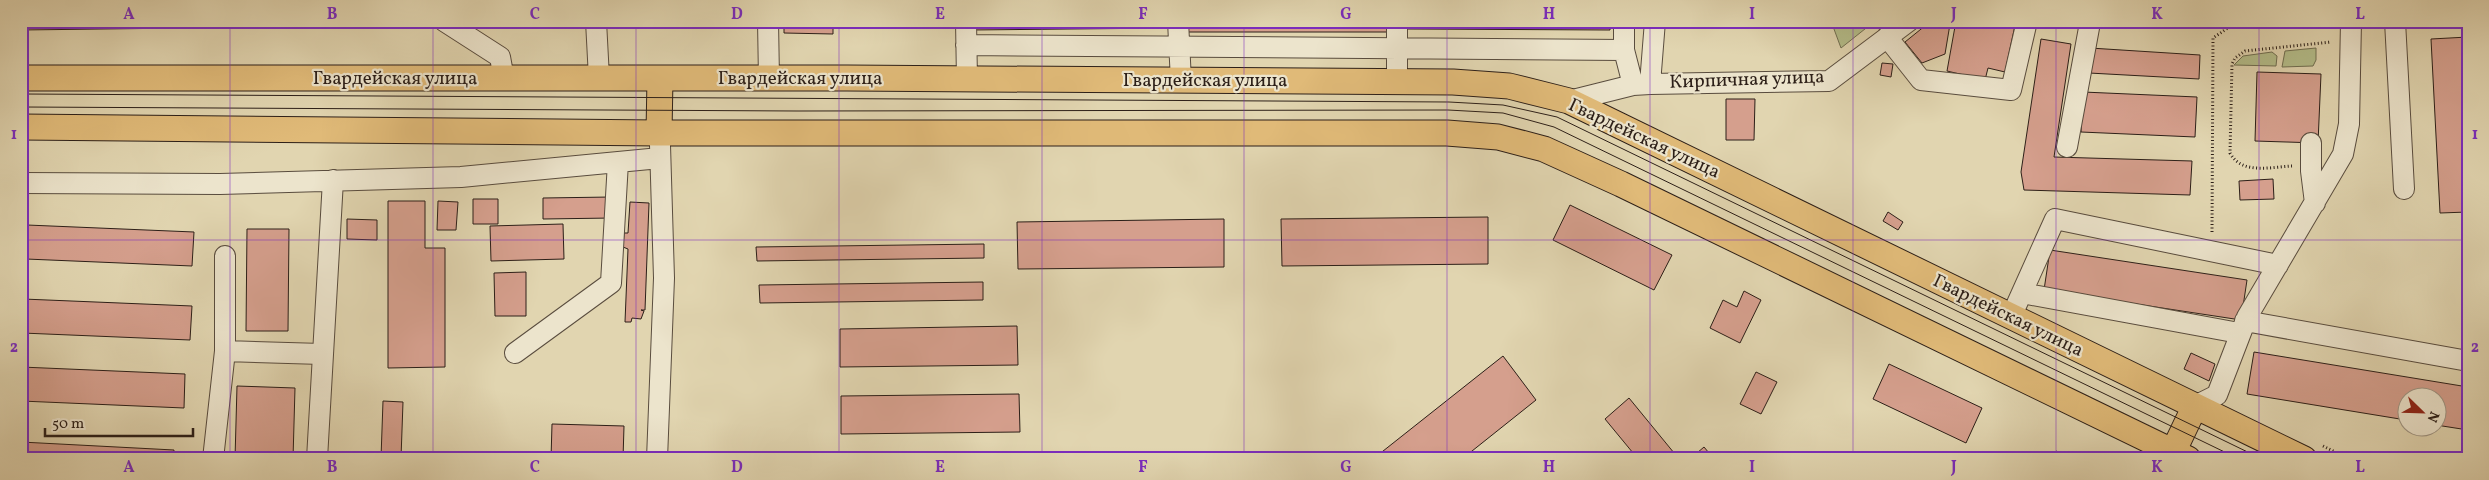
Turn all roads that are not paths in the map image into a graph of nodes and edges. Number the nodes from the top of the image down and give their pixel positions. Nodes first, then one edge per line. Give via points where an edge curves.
1 (444, 21) edge
2 (596, 21) edge
3 (768, 21) edge
4 (966, 21) edge
5 (1178, 21) edge
6 (1397, 21) edge
7 (1624, 21) edge
8 (1655, 21) edge
9 (1909, 21) edge
10 (2027, 21) edge
11 (2088, 21) edge
12 (2395, 21) edge
13 (2351, 30) edge
14 (1887, 38) junction
15 (966, 45) junction
16 (1179, 47) junction
17 (1397, 49) junction
18 (1624, 50) junction
19 (21, 78) edge
20 (599, 78) junction
21 (660, 78) junction
22 (504, 79) junction
23 (769, 79) junction
24 (967, 80) junction
25 (1181, 81) junction
26 (1397, 82) junction
27 (1642, 84) junction
28 (1569, 101) junction
29 (21, 127) edge
30 (659, 133) junction
31 (2311, 142) dead end
32 (2067, 148) dead end
33 (660, 158) junction
34 (618, 162) junction
35 (333, 180) junction
36 (21, 183) edge
37 (2404, 189) dead end
38 (2315, 203) junction
39 (226, 256) dead end
40 (2278, 265) junction
41 (2022, 293) junction
42 (2011, 317) junction
43 (2242, 327) junction
44 (225, 351) junction
45 (515, 353) dead end
46 (322, 354) junction
47 (2468, 361) edge
48 (2195, 406) junction
49 (2176, 456) edge
50 (213, 459) edge
51 (317, 459) edge
52 (657, 459) edge
53 (2304, 459) edge

1 - 22 street via 500,57
2 - 20 street
3 - 23 street
4 - 15 street
5 - 16 street
6 - 17 street
7 - 18 street
8 - 27 street
9 - 14 street, Кирпичная улица
10 - 14 street via 2011,90 1921,80
11 - 32 street
12 - 37 street
13 - 38 street via 2348,134 2338,164
14 - 27 street, Кирпичная улица via 1829,81
15 - 16 street
15 - 24 street
16 - 17 street
16 - 25 street
17 - 18 street
17 - 26 street
18 - 27 street
19 - 22 main road, Гвардейская улица
20 - 21 main road, Гвардейская улица
20 - 22 main road, Гвардейская улица
21 - 23 main road, Гвардейская улица
21 - 30 main road
23 - 24 main road, Гвардейская улица
24 - 25 main road, Гвардейская улица
25 - 26 main road, Гвардейская улица
26 - 28 main road, Гвардейская улица via 1509,86
27 - 28 street, Кирпичная улица
28 - 42 main road, Гвардейская улица
29 - 30 main road
30 - 33 street
30 - 49 main road via 1447,133 1498,137 1544,149 1621,184
31 - 38 street via 2310,165
33 - 34 street
33 - 52 street via 664,278
34 - 35 street via 461,176
34 - 45 street via 611,283
35 - 36 street via 220,184
35 - 46 street
38 - 40 street
39 - 44 street
40 - 41 street via 2055,219
40 - 43 street
41 - 42 street
41 - 43 street
42 - 48 main road, Гвардейская улица
43 - 47 street
43 - 48 street via 2217,395
44 - 46 street
44 - 50 street
46 - 51 street
48 - 49 main road
48 - 53 main road, Гвардейская улица

